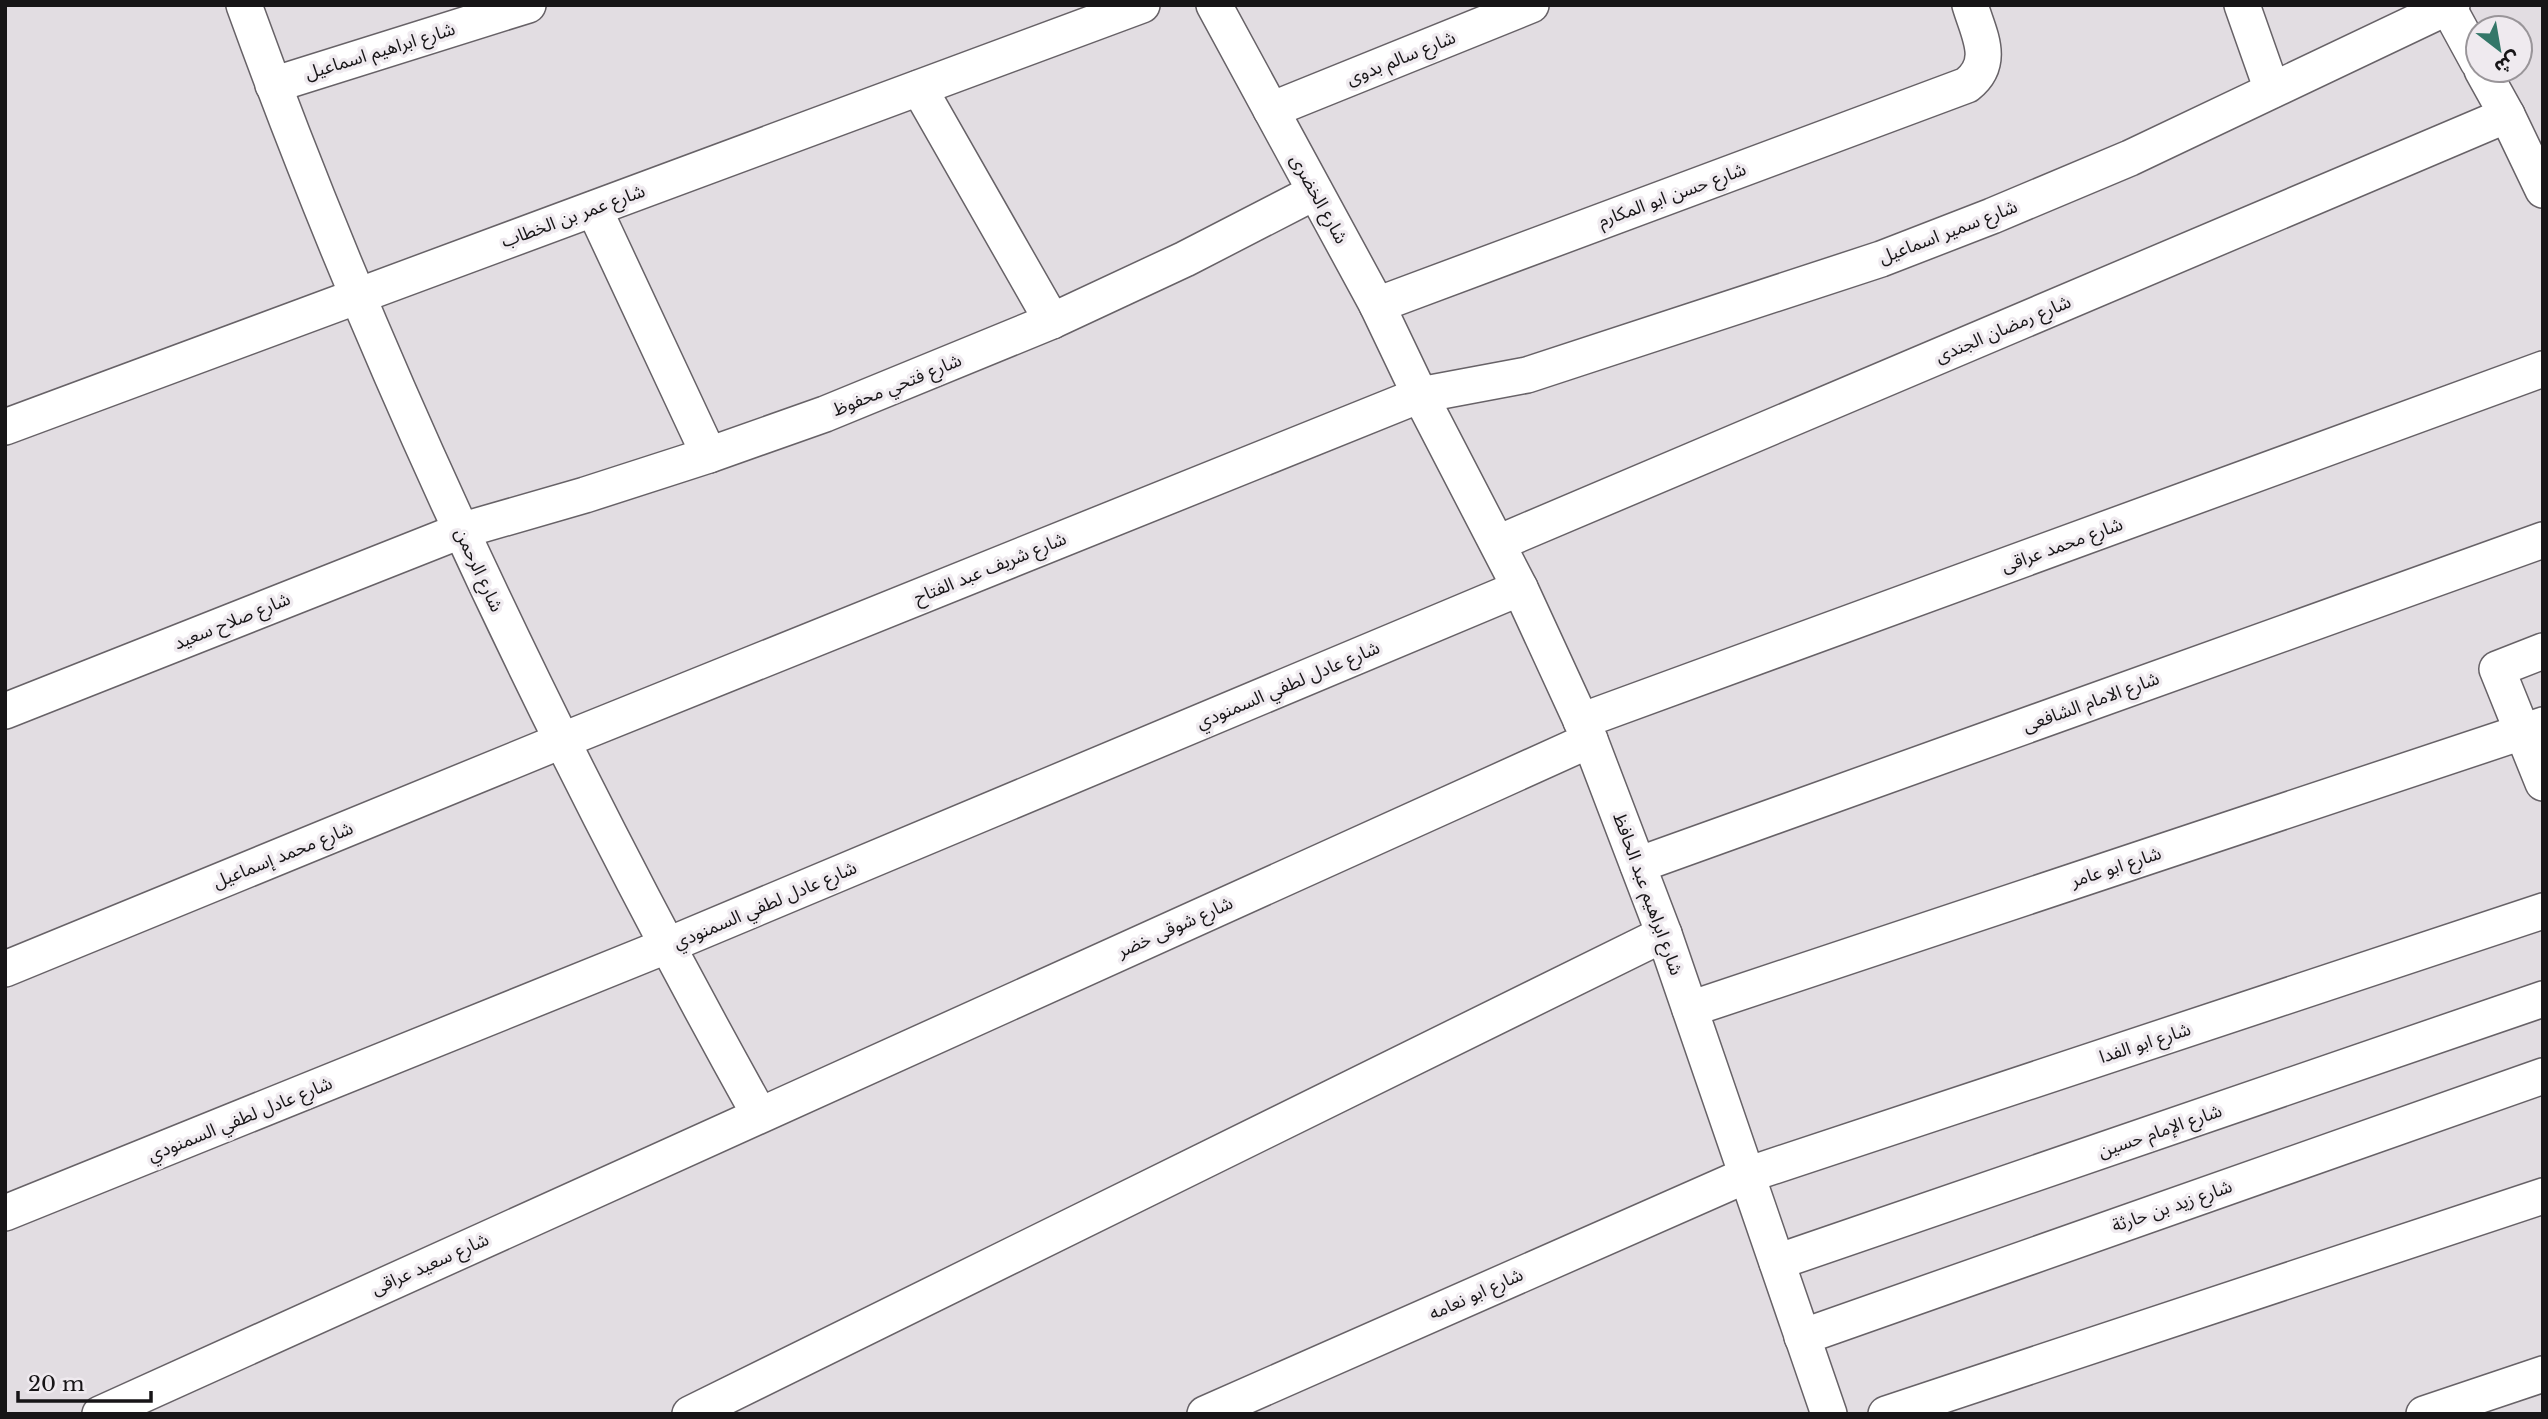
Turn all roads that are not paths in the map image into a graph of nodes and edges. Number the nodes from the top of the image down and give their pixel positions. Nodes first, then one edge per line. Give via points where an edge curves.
1 (244, 5) edge
2 (528, 5) edge
3 (1142, 5) edge
4 (1213, 5) edge
5 (1531, 5) edge
6 (1969, 5) edge
7 (2242, 5) edge
8 (2450, 6) edge
9 (2464, 34) edge
10 (2490, 84) edge
11 (273, 85) junction
12 (919, 88) junction
13 (2272, 90) junction
14 (1271, 110) junction
15 (2507, 115) junction
16 (2540, 178) edge
17 (1315, 192) junction
18 (594, 209) junction
19 (358, 296) junction
20 (1377, 305) junction
21 (1052, 321) junction
22 (2543, 369) edge
23 (1420, 395) junction
24 (5, 427) edge
25 (709, 455) junction
26 (460, 531) junction
27 (2543, 540) edge
28 (1498, 543) junction
29 (1520, 588) junction
30 (2543, 651) edge
31 (5, 710) edge
32 (2533, 729) edge
33 (1586, 730) junction
34 (561, 741) junction
35 (2543, 783) edge
36 (1638, 865) junction
37 (2543, 911) edge
38 (1664, 934) junction
39 (666, 946) junction
40 (5, 969) edge
41 (2543, 999) edge
42 (1690, 1009) junction
43 (2543, 1076) edge
44 (759, 1114) junction
45 (1747, 1175) junction
46 (2543, 1196) edge
47 (5, 1213) edge
48 (1777, 1262) junction
49 (1802, 1336) junction
50 (2543, 1374) edge
51 (100, 1414) edge
52 (690, 1414) edge
53 (1205, 1414) edge
54 (1829, 1414) edge
55 (1886, 1414) edge
56 (2424, 1414) edge

1 - 11 street, شارع الرحمن
2 - 11 street, شارع ابراهيم اسماعيل
3 - 12 street, شارع عمر بن الخطاب
4 - 14 street, شارع الخضرى
5 - 14 street, شارع سالم بدوى
6 - 20 street, شارع حسن ابو المكارم via 1984,56 1977,78 1967,85
7 - 13 street
8 - 9 street
8 - 13 street, شارع سمير اسماعيل
10 - 15 street
11 - 19 street, شارع الرحمن
12 - 18 street, شارع عمر بن الخطاب
12 - 21 street
13 - 23 street, شارع سمير اسماعيل via 2118,163 1881,259 1527,375
14 - 17 street, شارع الخضرى
15 - 16 street
15 - 28 street, شارع رمضان الجندى
17 - 20 street, شارع الخضرى
17 - 21 street, شارع فتحي محفوظ
18 - 19 street, شارع عمر بن الخطاب
18 - 25 street
19 - 24 street, شارع عمر بن الخطاب
19 - 26 street, شارع الرحمن
20 - 23 street, شارع الخضرى
21 - 25 street, شارع فتحي محفوظ via 825,414
22 - 33 street, شارع محمد عراقى
23 - 28 street, شارع ابراهيم عبد الحافظ
23 - 34 street, شارع شريف عبد الفتاح
25 - 26 street, شارع فتحي محفوظ
26 - 31 street, شارع صلاح سعيد
26 - 34 street, شارع الرحمن
27 - 36 street, شارع الامام الشافعى
28 - 29 street, شارع ابراهيم عبد الحافظ
29 - 33 street, شارع ابراهيم عبد الحافظ
29 - 39 street, شارع عادل لطفي السمنودي
30 - 32 street via 2497,669
32 - 35 street
32 - 42 street, شارع ابو عامر
33 - 36 street, شارع ابراهيم عبد الحافظ
33 - 44 street, شارع شوقى خضر
34 - 39 street, شارع الرحمن
34 - 40 street, شارع محمد إسماعيل
36 - 38 street, شارع ابراهيم عبد الحافظ
37 - 45 street, شارع ابو الفدا
38 - 42 street, شارع ابراهيم عبد الحافظ
38 - 52 street
39 - 44 street, شارع الرحمن
39 - 47 street, شارع عادل لطفي السمنودي
41 - 48 street, شارع الإمام حسين
42 - 45 street, شارع ابراهيم عبد الحافظ
43 - 49 street, شارع زيد بن حارثة
44 - 51 street, شارع سعيد عراقى
45 - 48 street, شارع ابراهيم عبد الحافظ
45 - 53 street, شارع ابو نعامه
46 - 55 street
48 - 49 street, شارع ابراهيم عبد الحافظ
49 - 54 street, شارع ابراهيم عبد الحافظ
50 - 56 street

